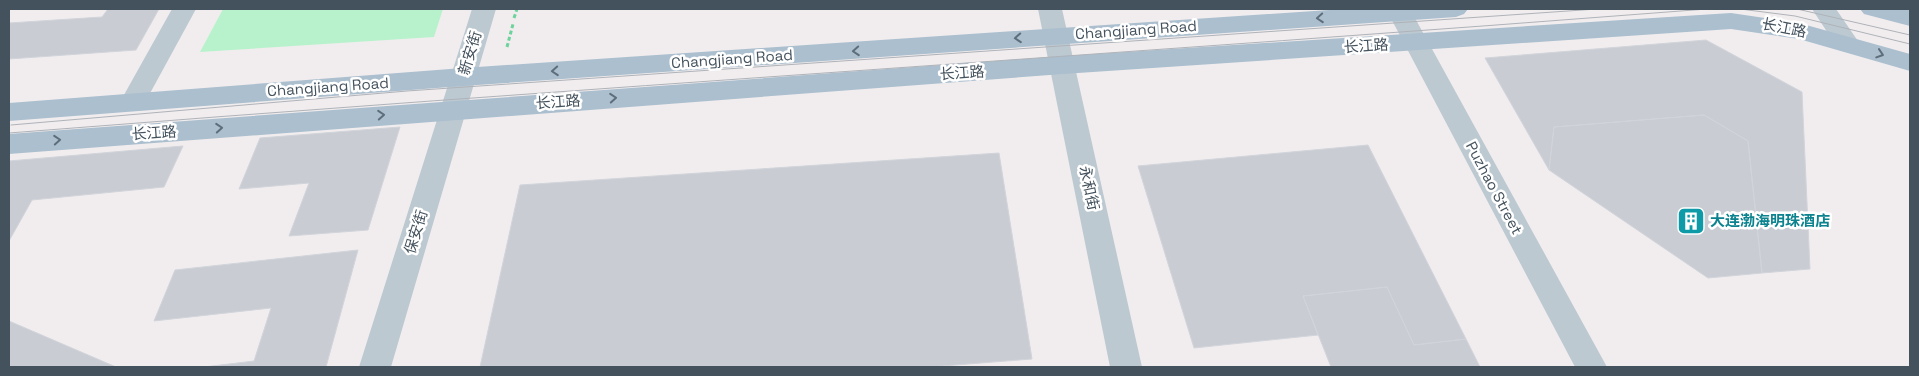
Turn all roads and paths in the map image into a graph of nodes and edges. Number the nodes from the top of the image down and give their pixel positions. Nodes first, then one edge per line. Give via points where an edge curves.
1 (184, 9) edge
2 (484, 9) edge
3 (517, 9) edge
4 (1050, 9) edge
5 (1456, 9) edge
6 (1824, 9) edge
7 (1872, 9) edge
8 (1399, 11) edge
9 (1910, 18) edge
10 (1056, 35) junction
11 (1416, 43) junction
12 (1848, 44) junction
13 (505, 55) dead end
14 (1910, 63) edge
15 (1063, 65) junction
16 (458, 95) junction
17 (133, 102) junction
18 (9, 112) edge
19 (9, 144) edge
20 (375, 367) edge
21 (1126, 367) edge
22 (1591, 367) edge

1 - 17 street
2 - 16 street, 新安街
3 - 13 path
4 - 10 street, 永和街
5 - 8 main road, Changjiang Road
6 - 12 street
7 - 9 main road
8 -> 10 main road, Changjiang Road
8 - 11 street, Puzhao Street
10 - 15 street, 永和街
10 -> 16 main road, Changjiang Road
11 - 12 main road, 长江路 via 1731,21 1775,25
11 - 15 main road, 长江路
11 - 22 street, Puzhao Street
12 -> 14 main road, 长江路
16 -> 15 main road, 长江路
15 - 21 street, 永和街
16 - 17 main road, Changjiang Road
19 -> 16 main road, 长江路
16 - 20 street, 保安街
17 - 18 main road, Changjiang Road

